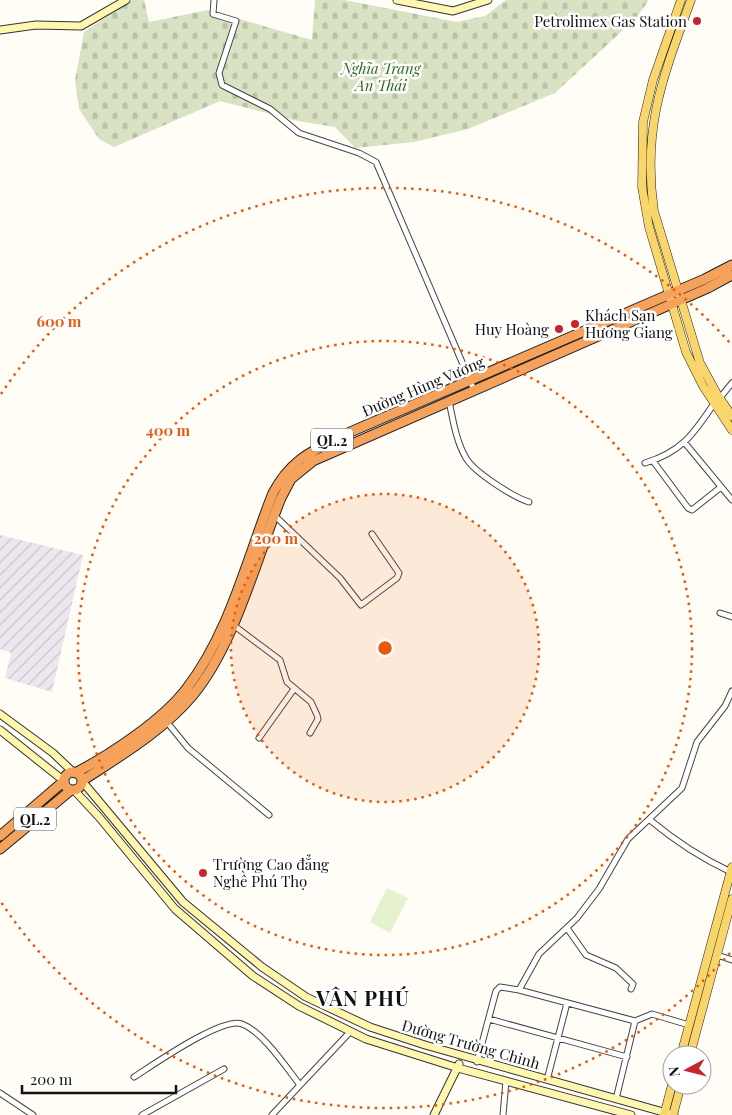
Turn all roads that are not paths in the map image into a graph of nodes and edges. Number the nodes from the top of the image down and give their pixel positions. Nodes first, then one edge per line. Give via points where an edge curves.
1 (126, 0) edge
2 (214, 0) edge
3 (397, 0) edge
4 (488, 0) edge
5 (681, 0) edge
6 (690, 0) edge
7 (676, 15) junction
8 (684, 18) junction
9 (0, 30) edge
10 (732, 265) edge
11 (732, 275) edge
12 (668, 295) junction
13 (680, 295) junction
14 (671, 304) junction
15 (470, 381) junction
16 (732, 384) edge
17 (709, 389) junction
18 (474, 390) junction
19 (715, 399) junction
20 (449, 401) junction
21 (732, 416) edge
22 (732, 430) edge
23 (685, 443) junction
24 (653, 461) junction
25 (644, 463) dead end
26 (721, 487) junction
27 (732, 500) edge
28 (529, 502) dead end
29 (267, 508) junction
30 (274, 515) junction
31 (372, 534) dead end
32 (720, 612) dead end
33 (732, 617) edge
34 (232, 624) junction
35 (294, 689) junction
36 (732, 691) edge
37 (0, 714) edge
38 (166, 721) junction
39 (0, 730) edge
40 (310, 733) dead end
41 (259, 738) dead end
42 (74, 773) junction
43 (64, 781) junction
44 (82, 781) junction
45 (72, 790) junction
46 (269, 814) dead end
47 (650, 820) junction
48 (0, 836) edge
49 (0, 849) edge
50 (731, 870) edge
51 (732, 899) edge
52 (567, 928) junction
53 (717, 955) junction
54 (732, 960) edge
55 (631, 989) dead end
56 (520, 990) junction
57 (567, 1003) junction
58 (488, 1019) junction
59 (635, 1021) junction
60 (689, 1025) junction
61 (370, 1027) junction
62 (350, 1032) junction
63 (366, 1039) junction
64 (558, 1039) junction
65 (684, 1045) edge
66 (693, 1045) edge
67 (462, 1057) junction
68 (627, 1057) junction
69 (477, 1062) junction
70 (458, 1068) junction
71 (224, 1069) dead end
72 (134, 1077) dead end
73 (547, 1080) junction
74 (506, 1082) junction
75 (300, 1085) junction
76 (0, 1092) edge
77 (671, 1095) edge
78 (677, 1095) edge
79 (616, 1099) junction
80 (670, 1114) edge
81 (33, 1115) edge
82 (142, 1115) edge
83 (272, 1115) edge
84 (434, 1115) edge
85 (502, 1115) edge
86 (632, 1115) edge

1 - 9 main road via 81,26 36,25
2 - 15 street via 213,14 236,21 219,73 222,85 270,109 299,133 376,162
3 - 4 main road via 453,10
5 - 7 main road
6 - 8 main road
7 - 8 main road
7 - 12 main road via 653,80 641,144 645,210
8 - 13 main road via 657,102 650,158 654,211
10 - 13 highway, Đường Hùng Vương / QL.2
11 - 13 highway, Đường Hùng Vương / QL.2
12 - 13 highway, Đường Hùng Vương / QL.2
12 - 14 main road
12 - 15 highway, Đường Hùng Vương / QL.2
13 - 14 highway, Đường Hùng Vương / QL.2
13 - 17 main road
14 - 17 main road via 686,352
14 - 18 highway, Đường Hùng Vương / QL.2
15 - 18 street
15 - 29 highway, Đường Hùng Vương / QL.2 via 308,452 284,474
16 - 19 street
17 - 19 main road
18 - 20 highway, Đường Hùng Vương / QL.2
19 - 21 main road
19 - 22 main road
19 - 23 street
20 - 28 street via 468,461 512,496
20 - 30 highway, Đường Hùng Vương / QL.2 via 309,463 291,479
23 - 24 street
23 - 26 street
24 - 25 street
24 - 26 street via 692,510
26 - 27 street
29 - 30 street
29 - 42 highway, Đường Hùng Vương / QL.2 via 221,628 186,690 153,721
30 - 31 street via 336,574 361,605 399,573
30 - 34 highway, Đường Hùng Vương / QL.2
32 - 33 street
34 - 35 street via 280,659 287,682
34 - 38 highway, Đường Hùng Vương / QL.2 via 212,667 192,696
35 - 40 street via 310,702 317,715
35 - 41 street
36 - 47 street via 725,706 697,742 682,788
37 - 42 main road via 53,753
38 - 44 highway, Đường Hùng Vương / QL.2
38 - 46 street via 188,748
39 - 43 main road
42 - 43 highway, QL.2 via 67,775
42 - 44 highway
43 - 45 highway, QL.2
43 - 48 highway, QL.2
44 - 45 highway, QL.2
44 - 61 main road, Đường Trường Chinh via 179,898 210,926 262,968 306,997
45 - 49 highway, QL.2
45 - 62 main road, Đường Trường Chinh via 94,811 172,906 203,935 253,976
47 - 50 street via 702,859
47 - 52 street via 628,839 599,889
50 - 60 main road
51 - 53 main road
52 - 55 street via 586,955 616,968 633,984
52 - 56 street via 539,954
53 - 54 street
53 - 66 main road
56 - 57 street
56 - 58 street via 498,988
57 - 59 street
57 - 64 street
58 - 64 street
58 - 69 street
59 - 60 street via 652,1014
59 - 68 street
60 - 65 main road
61 - 63 main road
61 - 67 main road, Đường Trường Chinh
62 - 63 main road, Đường Trường Chinh
62 - 75 street
63 - 70 main road, Đường Trường Chinh
64 - 68 street
64 - 73 street
67 - 69 main road, Đường Trường Chinh
67 - 70 main road
68 - 79 street
69 - 73 main road, Đường Trường Chinh
70 - 74 main road, Đường Trường Chinh
70 - 84 main road
71 - 82 street
72 - 75 street via 218,1026 237,1022 261,1038
73 - 79 main road, Đường Trường Chinh
74 - 85 street
74 - 86 main road, Đường Trường Chinh
75 - 83 street
76 - 81 street
77 - 80 main road
78 - 80 main road
79 - 80 main road, Đường Trường Chinh

